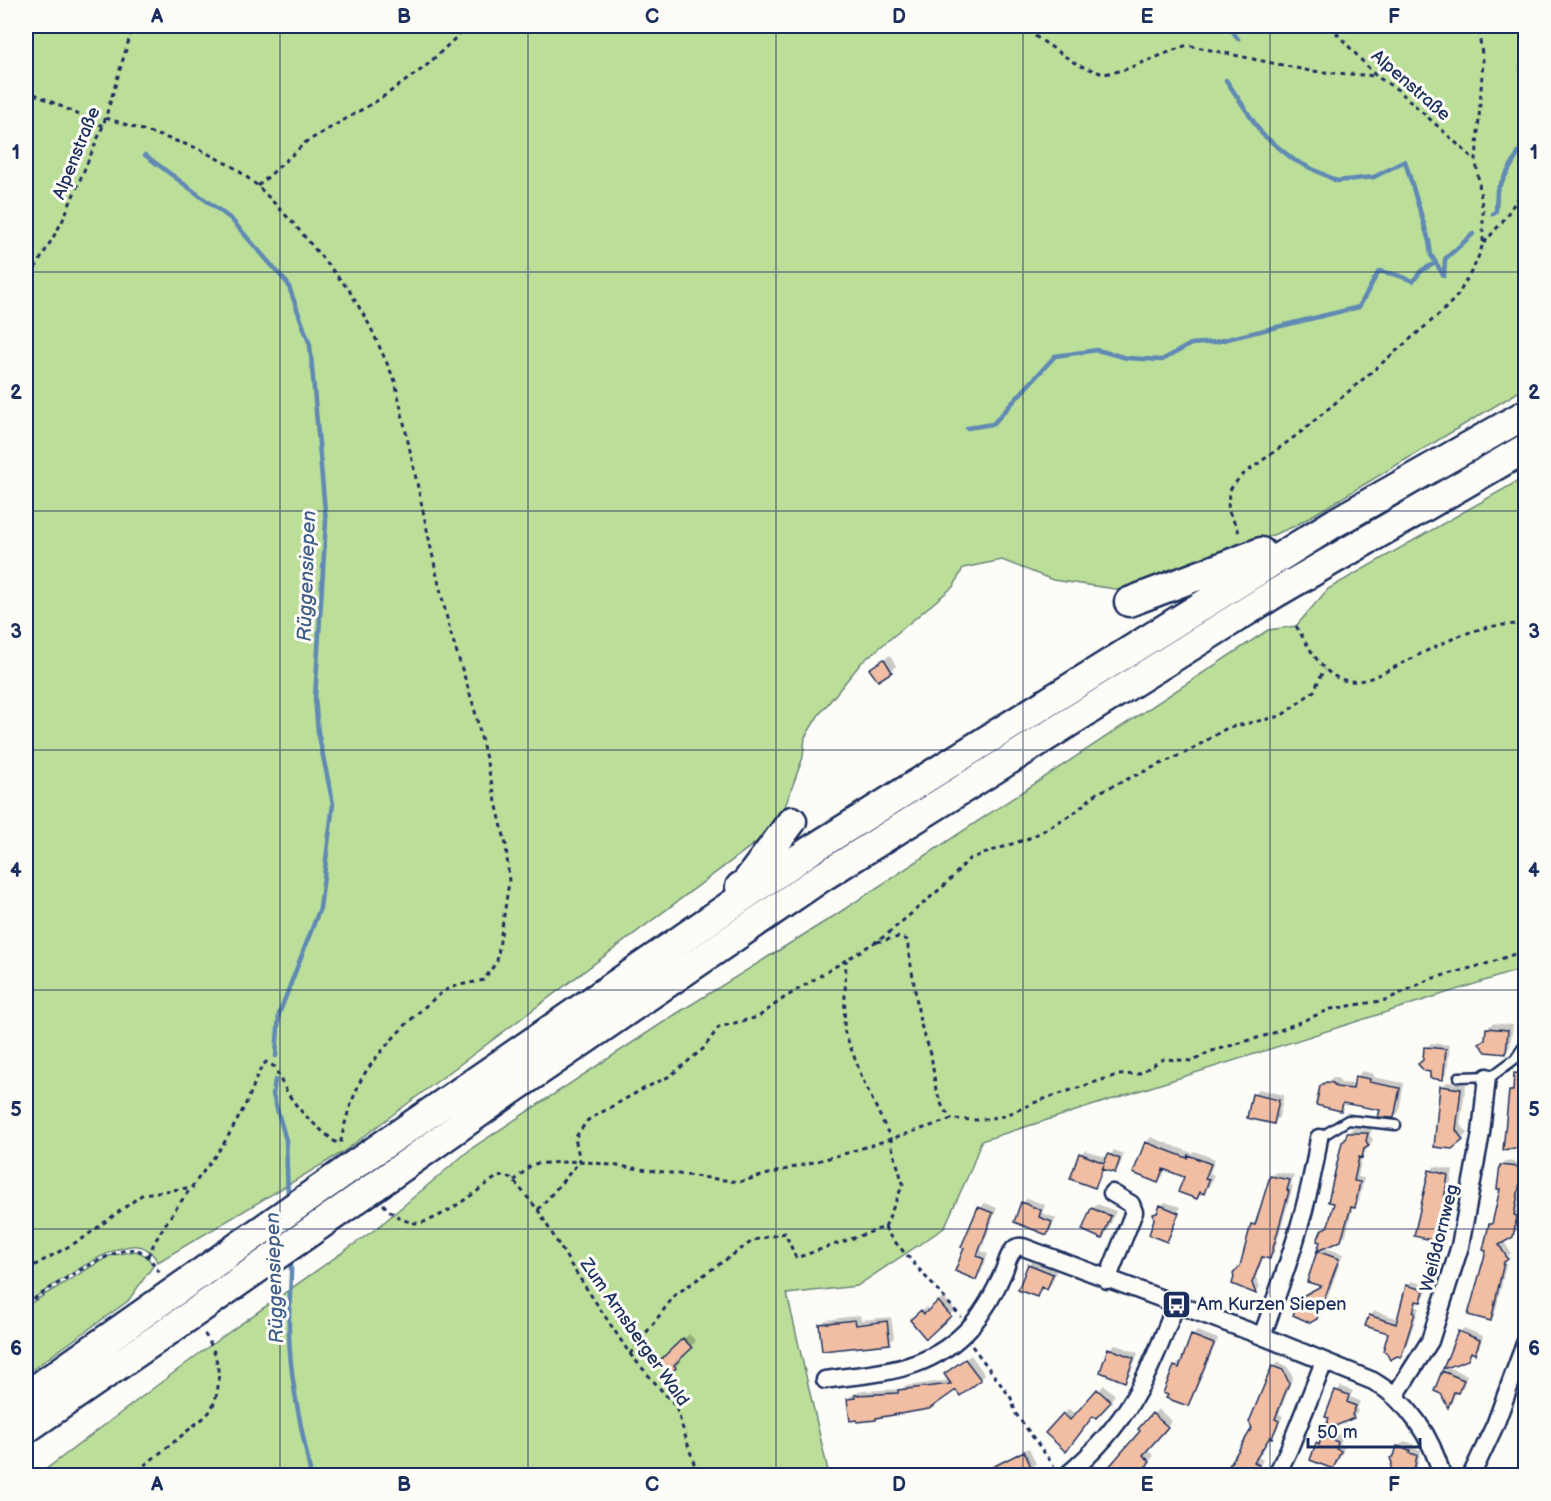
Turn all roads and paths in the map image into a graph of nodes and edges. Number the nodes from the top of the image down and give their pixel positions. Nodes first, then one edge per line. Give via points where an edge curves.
1 (133, 26) edge
2 (468, 26) edge
3 (1020, 26) edge
4 (1330, 26) edge
5 (1478, 26) edge
6 (1376, 76) junction
7 (26, 90) edge
8 (106, 118) junction
9 (104, 126) junction
10 (1476, 161) junction
11 (258, 186) junction
12 (1526, 186) edge
13 (1483, 244) junction
14 (26, 284) edge
15 (1526, 414) edge
16 (1526, 448) edge
17 (1336, 522) junction
18 (1239, 532) dead end
19 (1129, 602) dead end
20 (1525, 624) edge
21 (1296, 626) dead end
22 (1324, 669) junction
23 (792, 821) dead end
24 (875, 942) junction
25 (1526, 950) edge
26 (846, 960) junction
27 (626, 977) junction
28 (1523, 1047) dead end
29 (1459, 1077) dead end
30 (1487, 1077) junction
31 (952, 1119) junction
32 (1396, 1125) dead end
33 (891, 1138) junction
34 (1319, 1138) joint
35 (580, 1161) junction
36 (514, 1181) junction
37 (194, 1187) junction
38 (1112, 1193) dead end
39 (538, 1210) junction
40 (392, 1215) dead end
41 (885, 1227) junction
42 (148, 1256) junction
43 (26, 1270) edge
44 (1100, 1277) junction
45 (161, 1294) junction
46 (26, 1304) edge
47 (1176, 1304) junction
48 (202, 1329) dead end
49 (964, 1334) junction
50 (1262, 1336) junction
51 (1526, 1341) edge
52 (630, 1354) junction
53 (1324, 1362) junction
54 (825, 1380) dead end
55 (26, 1396) edge
56 (1395, 1396) junction
57 (26, 1430) edge
58 (1060, 1471) edge
59 (129, 1476) edge
60 (698, 1476) edge
61 (1276, 1476) edge
62 (1442, 1476) edge
63 (1471, 1476) edge

1 - 8 path, Alpenstraße
2 - 11 path via 425,67 380,99 306,142
3 - 6 path via 1078,65 1104,74 1187,45 1310,71
4 - 6 path, Alpenstraße
5 - 10 path via 1484,61
6 - 10 path, Alpenstraße via 1398,90
7 - 9 path
8 - 9 path, Alpenstraße
8 - 11 path via 197,148 235,168
9 - 14 path, Alpenstraße via 62,222
10 - 13 path
11 - 37 path via 349,290 395,381 422,517 450,631 474,707 506,845 508,882 497,962 484,980 448,989 412,1018 385,1048 362,1077 340,1146 305,1116 285,1091 275,1067 266,1062 226,1139
12 - 13 path
13 - 18 path via 1458,295 1442,312 1301,432 1240,477 1229,491 1228,510
15 - 17 highway
16 - 57 highway, bridge via 1274,594 822,876
17 - 19 highway
17 - 27 highway via 821,844
20 - 22 path via 1479,630 1366,680 1340,680
21 - 22 path
22 - 24 path via 1314,691 1281,716 1227,728 1190,751 1097,793 1074,813 1032,837 969,859 946,884
23 - 27 highway via 745,884 651,949
24 - 26 path
24 - 31 path via 899,937 907,940 936,1090
25 - 31 path via 1430,979 1386,1000 1331,1009 1193,1061 1164,1059 1138,1074 1106,1078 1004,1116
26 - 33 path via 844,1030
26 - 35 path via 758,1017 719,1027 703,1049 670,1076 588,1120 575,1138
27 - 45 highway, bridge
28 - 30 lane via 1515,1059
29 - 30 lane
30 - 56 street, Weißdornweg via 1460,1246 1430,1341
31 - 33 path
32 - 34 lane via 1348,1120
33 - 35 path via 739,1182
33 - 41 path via 903,1184
34 - 50 street via 1313,1179 1290,1262
35 - 36 path via 532,1164
35 - 39 path
36 - 39 path, Zum Arnsberger Wald
36 - 40 path via 507,1176 497,1177 442,1215 417,1223
37 - 42 path via 157,1234
37 - 43 path via 143,1194 82,1239
38 - 44 street via 1131,1204 1134,1212
39 - 52 path, Zum Arnsberger Wald
41 - 49 path via 965,1322
41 - 52 path via 796,1258 785,1233 754,1240 675,1295
42 - 45 path
42 - 46 path via 136,1249 111,1253
44 - 47 street
44 - 49 street via 1023,1247 1016,1248 990,1301
45 - 55 highway
47 - 50 street
47 - 58 street via 1147,1376 1122,1419 1091,1454
48 - 59 path via 218,1362 219,1386 209,1413
49 - 54 street via 933,1357 911,1367
49 - 58 path via 1007,1393 1016,1414
50 - 53 street
51 - 63 street
52 - 60 path, Zum Arnsberger Wald via 676,1407
53 - 56 street via 1373,1381
53 - 61 street
56 - 62 street via 1427,1437

